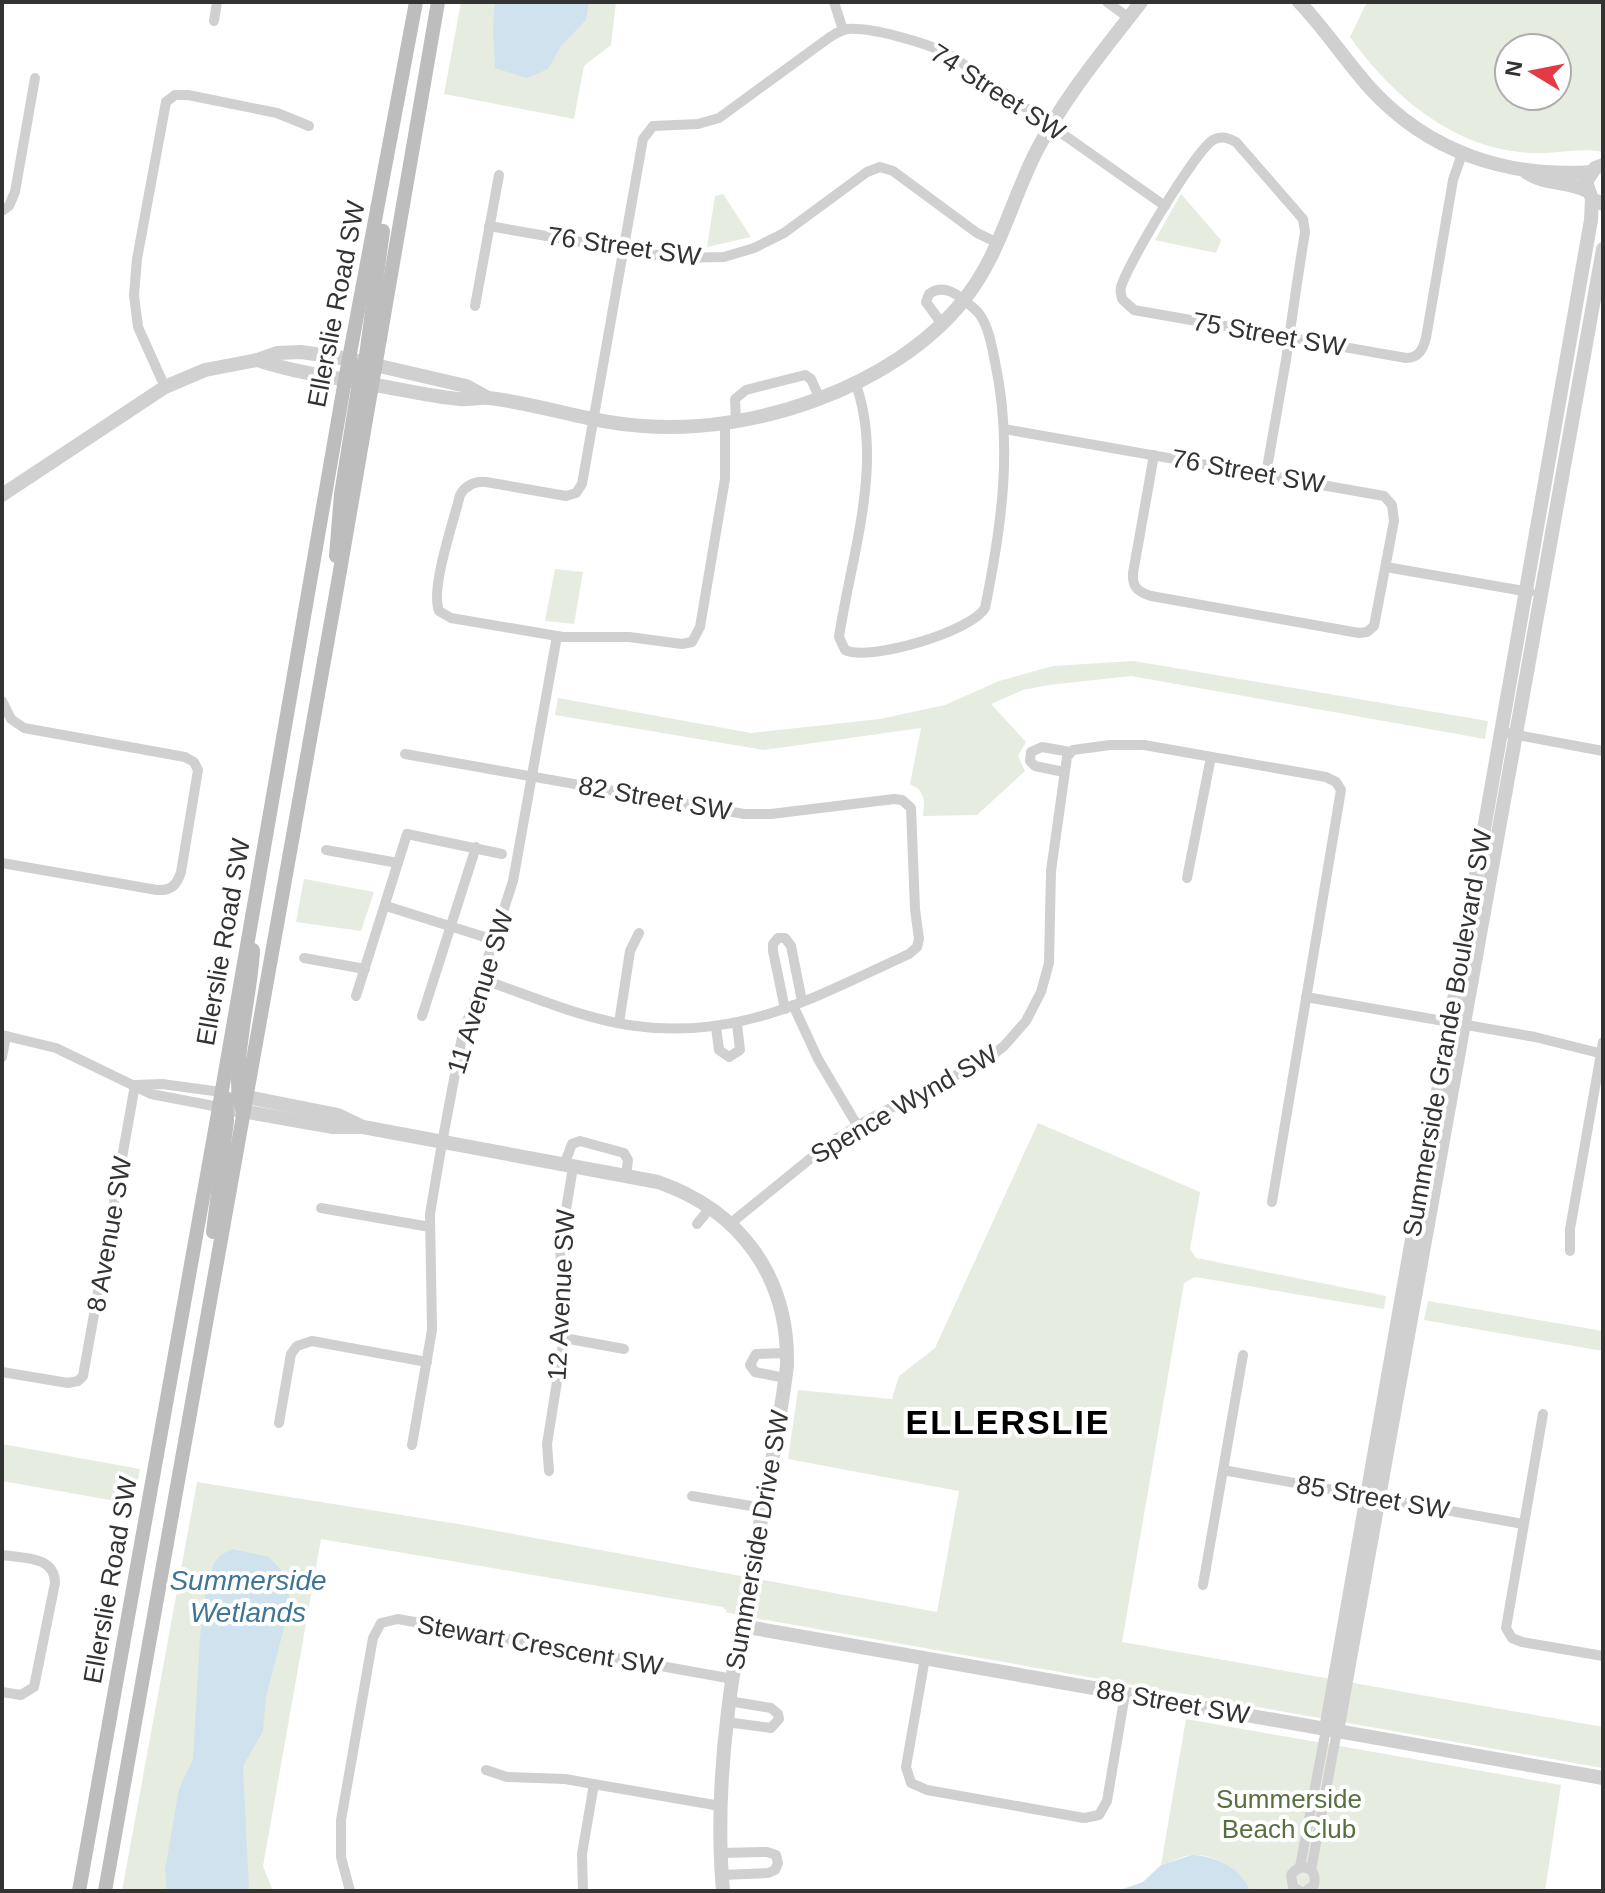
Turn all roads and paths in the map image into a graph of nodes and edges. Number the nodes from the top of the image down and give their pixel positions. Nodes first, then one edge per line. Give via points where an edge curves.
1 (217, 2) edge
2 (416, 2) edge
3 (438, 2) edge
4 (834, 2) edge
5 (1107, 2) edge
6 (1141, 2) edge
7 (1299, 2) edge
8 (1129, 18) junction
9 (214, 21) dead end
10 (843, 30) junction
11 (35, 78) dead end
12 (1051, 125) junction
13 (309, 126) dead end
14 (1462, 154) junction
15 (1597, 168) edge
16 (385, 170) junction
17 (1525, 171) junction
18 (499, 175) dead end
19 (1594, 198) edge
20 (1165, 206) junction
21 (4, 210) edge
22 (489, 226) junction
23 (998, 243) junction
24 (624, 249) junction
25 (1603, 249) edge
26 (964, 300) junction
27 (475, 306) dead end
28 (942, 324) junction
29 (1289, 337) junction
30 (349, 359) junction
31 (257, 360) junction
32 (370, 364) junction
33 (359, 382) junction
34 (855, 382) junction
35 (165, 387) junction
36 (486, 397) junction
37 (819, 397) junction
38 (594, 420) junction
39 (730, 422) junction
40 (1004, 429) junction
41 (1154, 455) junction
42 (1266, 474) junction
43 (2, 495) edge
44 (1386, 567) junction
45 (1532, 592) junction
46 (557, 636) junction
47 (2, 701) edge
48 (1508, 733) junction
49 (1603, 751) edge
50 (1070, 752) junction
51 (405, 754) dead end
52 (1211, 757) junction
53 (1064, 772) junction
54 (532, 776) junction
55 (476, 847) junction
56 (326, 850) dead end
57 (502, 854) dead end
58 (2, 863) edge
59 (398, 863) junction
60 (1187, 878) dead end
61 (253, 906) junction
62 (386, 906) junction
63 (452, 926) junction
64 (639, 933) dead end
65 (494, 940) junction
66 (304, 958) dead end
67 (365, 969) junction
68 (481, 979) junction
69 (356, 996) dead end
70 (1306, 997) junction
71 (793, 1005) junction
72 (422, 1016) dead end
73 (619, 1023) junction
74 (1457, 1023) junction
75 (737, 1024) junction
76 (716, 1027) junction
77 (4, 1036) edge
78 (1602, 1050) edge
79 (2, 1057) edge
80 (135, 1085) junction
81 (242, 1096) junction
82 (223, 1103) junction
83 (244, 1112) junction
84 (857, 1125) junction
85 (363, 1127) junction
86 (442, 1143) junction
87 (568, 1166) junction
88 (626, 1175) junction
89 (1272, 1202) dead end
90 (321, 1208) dead end
91 (710, 1208) junction
92 (731, 1223) junction
93 (697, 1224) dead end
94 (430, 1227) junction
95 (1570, 1251) dead end
96 (209, 1300) junction
97 (564, 1338) junction
98 (624, 1349) dead end
99 (787, 1353) junction
100 (1243, 1355) dead end
101 (427, 1362) junction
102 (2, 1372) edge
103 (785, 1378) junction
104 (1543, 1414) dead end
105 (279, 1423) dead end
106 (412, 1445) dead end
107 (1223, 1470) junction
108 (549, 1471) dead end
109 (692, 1496) dead end
110 (1373, 1497) junction
111 (763, 1508) junction
112 (1523, 1524) junction
113 (2, 1555) edge
114 (1203, 1585) dead end
115 (742, 1626) junction
116 (1603, 1656) edge
117 (925, 1658) junction
118 (733, 1679) junction
119 (2, 1692) edge
120 (1125, 1694) junction
121 (729, 1701) junction
122 (726, 1722) junction
123 (1331, 1730) junction
124 (486, 1770) dead end
125 (1603, 1778) edge
126 (594, 1784) junction
127 (720, 1806) junction
128 (720, 1853) junction
129 (1306, 1868) junction
130 (721, 1875) junction
131 (79, 1889) edge
132 (105, 1891) edge
133 (350, 1891) edge
134 (583, 1891) edge
135 (723, 1891) edge
136 (1303, 1891) edge

1 - 9 street
2 - 16 main road, Ellerslie Road SW
3 - 32 main road, Ellerslie Road SW
4 - 10 street
5 - 8 street
6 - 8 street
7 - 14 street via 1387,105
8 - 12 street
10 - 12 street, 74 Street SW via 936,47
10 - 24 street via 719,118 649,128
11 - 21 street via 15,192
12 - 20 street, 74 Street SW
12 - 23 street
13 - 35 street via 238,104 184,94 171,97 164,110 134,295 142,339
14 - 17 street
14 - 29 street, 75 Street SW via 1419,354 1406,358
15 - 17 street
15 - 19 street, Summerside Grande Boulevard SW via 1586,182
16 - 30 main road, Ellerslie Road SW
16 - 32 main road
17 - 19 street via 1535,179 1574,185
18 - 22 street
19 - 45 street, Summerside Grande Boulevard SW
20 - 29 street, 75 Street SW via 1124,280 1122,299 1134,310
20 - 29 street via 1214,139 1236,142 1303,219
22 - 24 street, 76 Street SW
22 - 27 street
23 - 24 street, 76 Street SW via 880,167 784,233 736,255 680,259
23 - 26 street
24 - 38 street
25 - 45 street, Summerside Grande Boulevard SW
26 - 28 street
26 - 28 street via 950,290 929,294 927,306
26 - 40 street via 986,329
28 - 34 street via 891,365
29 - 42 street
30 - 31 street via 289,352
30 - 32 street
30 - 33 main road
31 - 33 street
31 - 35 street via 205,370
32 - 33 main road, Ellerslie Road SW
32 - 36 street via 466,386
33 - 36 street via 459,399
33 - 61 main road, Ellerslie Road SW
33 - 81 main road, Ellerslie Road SW via 337,588
34 - 37 street
34 - 40 street via 866,463 839,637 845,650 909,646 981,615 1002,515
35 - 43 street
36 - 38 street
37 - 39 street
37 - 39 street via 805,375 746,390 735,399
38 - 39 street via 646,427
38 - 46 street via 576,493 470,484 460,495 442,566 439,611 451,618
39 - 46 street via 700,627 692,642
40 - 41 street, 76 Street SW
41 - 42 street, 76 Street SW
41 - 44 street via 1133,573 1135,588 1145,595 1359,633 1371,630 1377,617
42 - 44 street, 76 Street SW via 1380,495 1392,505 1394,521
44 - 45 street
45 - 48 street, Summerside Grande Boulevard SW
46 - 54 street, 11 Avenue SW
47 - 58 street via 24,728 180,756 194,762 198,776 181,872 169,890
48 - 49 street
48 - 74 street, Summerside Grande Boulevard SW
50 - 52 street via 1132,744
50 - 53 street, Spence Wynd SW
50 - 53 street via 1042,747 1031,752 1035,766
51 - 54 street, 82 Street SW
52 - 60 street
52 - 70 street via 1330,778 1341,790
53 - 84 street, Spence Wynd SW via 1050,889 1049,963 1035,1006 995,1054
54 - 65 street, 11 Avenue SW via 513,881
54 - 71 street, 82 Street SW via 744,814 889,799 907,803 913,819 917,947
55 - 57 street
55 - 59 street via 407,834
55 - 63 street
56 - 59 street
59 - 62 street
61 - 81 main road via 252,972 237,1083
61 - 82 main road, Ellerslie Road SW
62 - 63 street
62 - 67 street
63 - 65 street
63 - 72 street
64 - 73 street via 631,947
65 - 68 street, 11 Avenue SW
66 - 67 street
67 - 69 street
68 - 73 street
68 - 86 street, 11 Avenue SW via 459,1050
70 - 74 street
70 - 89 street
71 - 71 street via 773,951 778,938 791,946
71 - 75 street
71 - 84 street
73 - 76 street
74 - 78 street
74 - 110 street, Summerside Grande Boulevard SW
75 - 76 street
75 - 76 street via 740,1050 729,1057 719,1050
77 - 79 street
77 - 80 street via 46,1044
78 - 95 street
80 - 82 street via 162,1097
80 - 102 street, 8 Avenue SW via 85,1367 78,1381 68,1383
81 - 82 street
81 - 83 main road
81 - 85 street, Summerside Drive SW via 338,1115
82 - 83 street
82 - 96 main road
82 - 131 main road, Ellerslie Road SW
83 - 85 street, Summerside Drive SW
83 - 96 main road, Ellerslie Road SW
84 - 92 street, Spence Wynd SW
85 - 86 street, Summerside Drive SW
86 - 87 street, Summerside Drive SW
86 - 94 street, 11 Avenue SW
87 - 88 street, Summerside Drive SW
87 - 88 street via 572,1144 580,1141 624,1153
87 - 97 street, 12 Avenue SW via 560,1246
88 - 91 street, Summerside Drive SW via 670,1187
90 - 94 street
91 - 92 street, Summerside Drive SW
91 - 93 street
92 - 99 street, Summerside Drive SW via 764,1265 776,1292
94 - 101 street, 11 Avenue SW via 433,1320
96 - 132 main road, Ellerslie Road SW
97 - 98 street
97 - 108 street, 12 Avenue SW via 547,1444
99 - 103 street, Summerside Drive SW
99 - 103 street, Summerside Drive SW via 756,1354 750,1365 755,1372
100 - 107 street
101 - 105 street via 312,1341 297,1346 289,1360
101 - 106 street, 11 Avenue SW
103 - 111 street, Summerside Drive SW
104 - 112 street
107 - 110 street, 85 Street SW
107 - 114 street
109 - 111 street
110 - 112 street, 85 Street SW
110 - 123 street, Summerside Grande Boulevard SW
111 - 115 street, Summerside Drive SW
112 - 116 street via 1506,1622 1509,1634 1522,1642
113 - 119 street via 42,1562 55,1576 36,1681 21,1695
115 - 117 street, 88 Street SW
115 - 118 street, Summerside Drive SW
117 - 120 street, 88 Street SW
117 - 120 street via 906,1767 911,1783 927,1790 1084,1818 1099,1815 1107,1801
118 - 121 street, Summerside Drive SW
118 - 133 street, Stewart Crescent SW via 398,1619 381,1623 373,1638 341,1820 341,1857
120 - 123 street, 88 Street SW
121 - 122 street, Summerside Drive SW
121 - 122 street, Summerside Drive SW via 771,1708 779,1719 771,1728
122 - 127 street, Summerside Drive SW
123 - 125 street, 88 Street SW
123 - 129 street, Summerside Grande Boulevard SW
124 - 126 street via 513,1778
126 - 127 street
126 - 134 street via 582,1854
127 - 128 street, Summerside Drive SW
128 - 130 street, Summerside Drive SW
128 - 130 street via 771,1852 778,1863 768,1873
129 - 136 street, Summerside Grande Boulevard SW via 1315,1881
129 - 136 street, Summerside Grande Boulevard SW via 1293,1872 1291,1879 1293,1887
130 - 135 street, Summerside Drive SW

